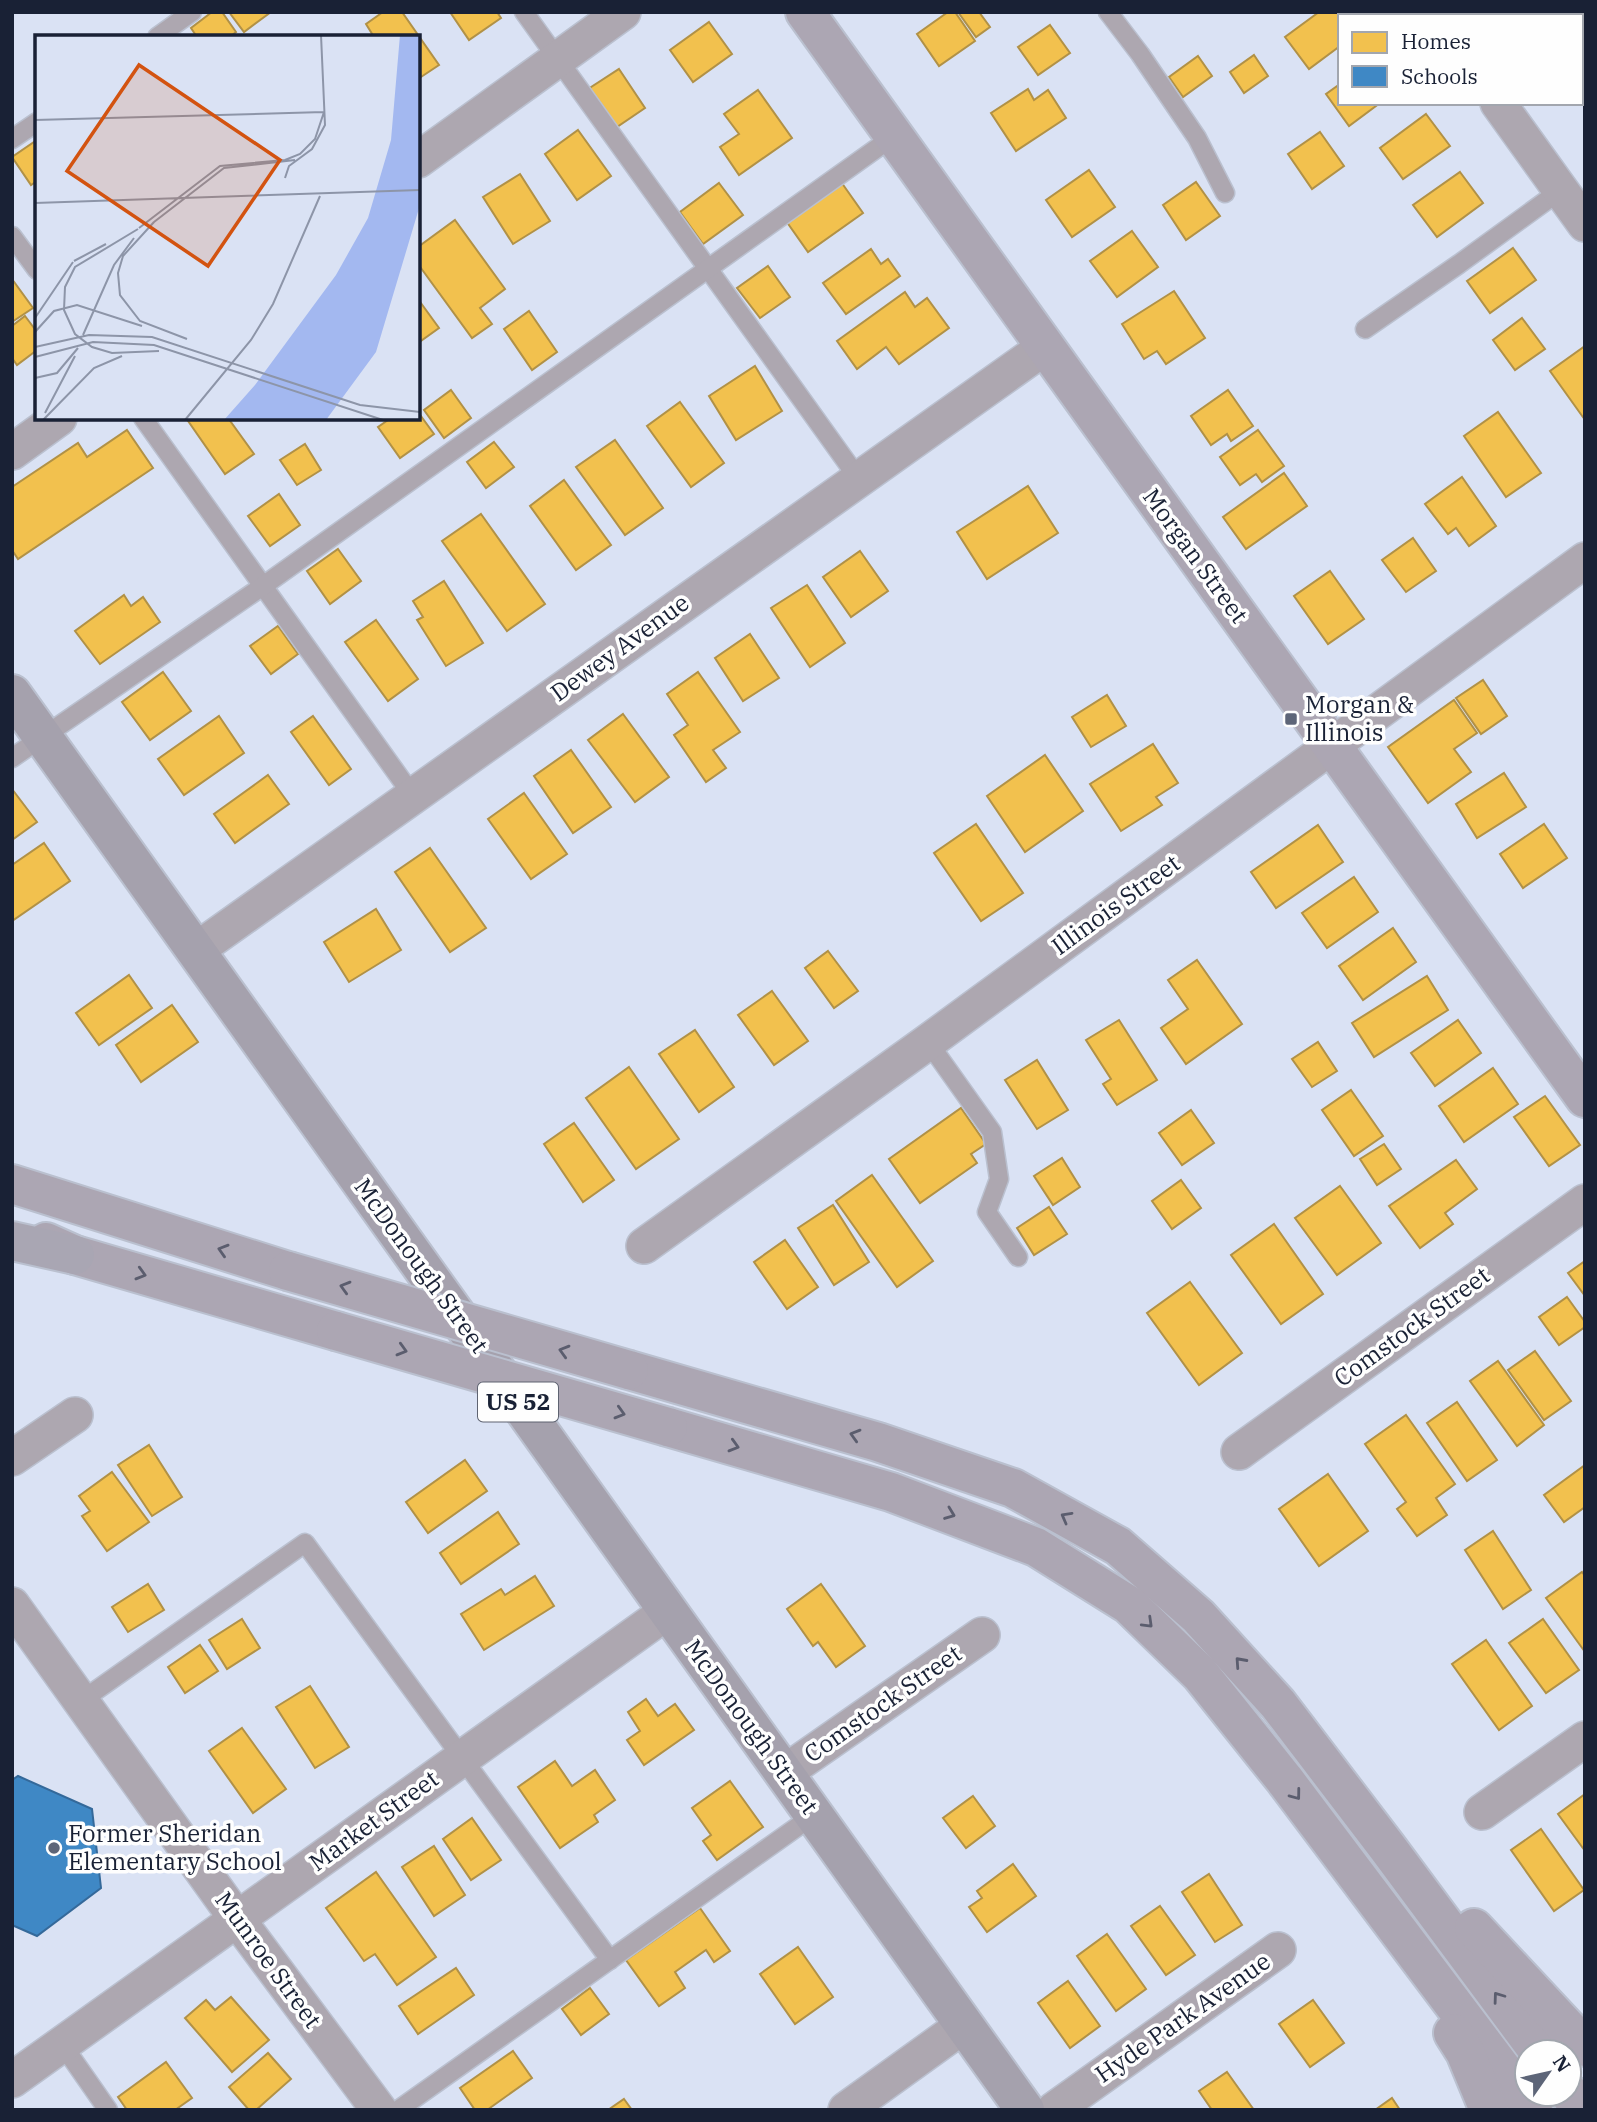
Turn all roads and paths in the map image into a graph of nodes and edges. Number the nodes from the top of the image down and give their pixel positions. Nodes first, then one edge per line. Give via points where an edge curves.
1 (192, 12) edge
2 (524, 12) edge
3 (623, 12) edge
4 (805, 12) edge
5 (1108, 12) edge
6 (160, 35) edge
7 (558, 60) junction
8 (1499, 105) edge
9 (35, 123) edge
10 (894, 136) junction
11 (12, 139) edge
12 (420, 159) edge
13 (1561, 191) junction
14 (1225, 193) dead end
15 (1585, 224) edge
16 (12, 236) edge
17 (35, 267) edge
18 (707, 269) junction
19 (1365, 328) dead end
20 (1045, 347) junction
21 (56, 420) edge
22 (144, 420) edge
23 (12, 452) edge
24 (858, 478) junction
25 (1585, 560) edge
26 (263, 586) junction
27 (12, 694) edge
28 (27, 747) edge
29 (1332, 747) junction
30 (412, 796) junction
31 (195, 951) junction
32 (929, 1042) junction
33 (1585, 1098) edge
34 (12, 1184) edge
35 (1585, 1202) edge
36 (12, 1227) edge
37 (12, 1241) edge
38 (644, 1246) dead end
39 (75, 1255) junction
40 (1018, 1257) dead end
41 (75, 1415) dead end
42 (1239, 1452) dead end
43 (12, 1458) edge
44 (12, 1605) edge
45 (668, 1611) junction
46 (982, 1635) dead end
47 (81, 1701) junction
48 (1278, 1704) junction
49 (1585, 1739) edge
50 (461, 1758) junction
51 (783, 1773) junction
52 (1482, 1812) dead end
53 (814, 1815) junction
54 (1352, 1870) junction
55 (237, 1919) junction
56 (1278, 1951) dead end
57 (610, 1960) junction
58 (964, 2025) junction
59 (1528, 2038) edge
60 (62, 2044) junction
61 (1585, 2047) edge
62 (12, 2080) edge
63 (108, 2110) edge
64 (379, 2110) edge
65 (398, 2110) edge
66 (846, 2110) edge
67 (1025, 2110) edge
68 (1054, 2110) edge
69 (1489, 2110) edge
70 (1533, 2110) edge

1 - 6 lane
2 - 7 lane
3 - 7 street
4 - 10 street, Morgan Street
5 - 14 lane via 1197,138
7 - 12 street
7 - 18 lane
8 - 13 street
9 - 11 lane
10 - 18 lane
10 - 20 street, Morgan Street
13 - 15 street
13 - 19 lane
16 - 17 lane
18 - 24 lane
18 - 26 lane
20 - 24 street, Dewey Avenue
20 - 29 street, Morgan Street
21 - 23 street
22 - 26 lane
24 - 30 street, Dewey Avenue
25 - 29 street, Illinois Street
26 - 28 lane
26 - 30 lane
27 - 28 main road, McDonough Street / US 52
28 - 31 main road, McDonough Street / US 52
29 - 32 street, Illinois Street
29 - 33 street, Morgan Street
30 - 31 street, Dewey Avenue
31 - 45 main road, McDonough Street / US 52
32 - 38 street, Illinois Street
32 - 40 lane via 992,1132 999,1179 987,1212
48 -> 34 street, bridge via 1198,1616 1118,1546 1013,1488 878,1442 288,1270
35 - 42 street, Comstock Street
36 - 39 street
37 - 39 highway
39 -> 54 street, bridge via 891,1492 1036,1548 1129,1605 1200,1674
41 - 43 street
44 - 47 street, Munroe Street
45 - 50 street, Market Street
45 - 51 main road, McDonough Street / US 52
46 - 51 street, Comstock Street
47 - 50 lane via 305,1542
47 - 55 street, Munroe Street
59 -> 48 street
48 - 61 street
49 - 52 street
50 - 55 street, Market Street
50 - 57 lane
51 - 53 main road, McDonough Street / US 52
53 - 57 lane
53 - 58 main road, McDonough Street / US 52
54 - 69 street via 1465,2052
54 - 70 street
55 - 60 street, Market Street
55 - 64 street, Munroe Street
56 - 68 street, Hyde Park Avenue
57 - 65 lane
58 - 66 street
58 - 67 main road, McDonough Street / US 52
60 - 62 street, Market Street
60 - 63 lane

